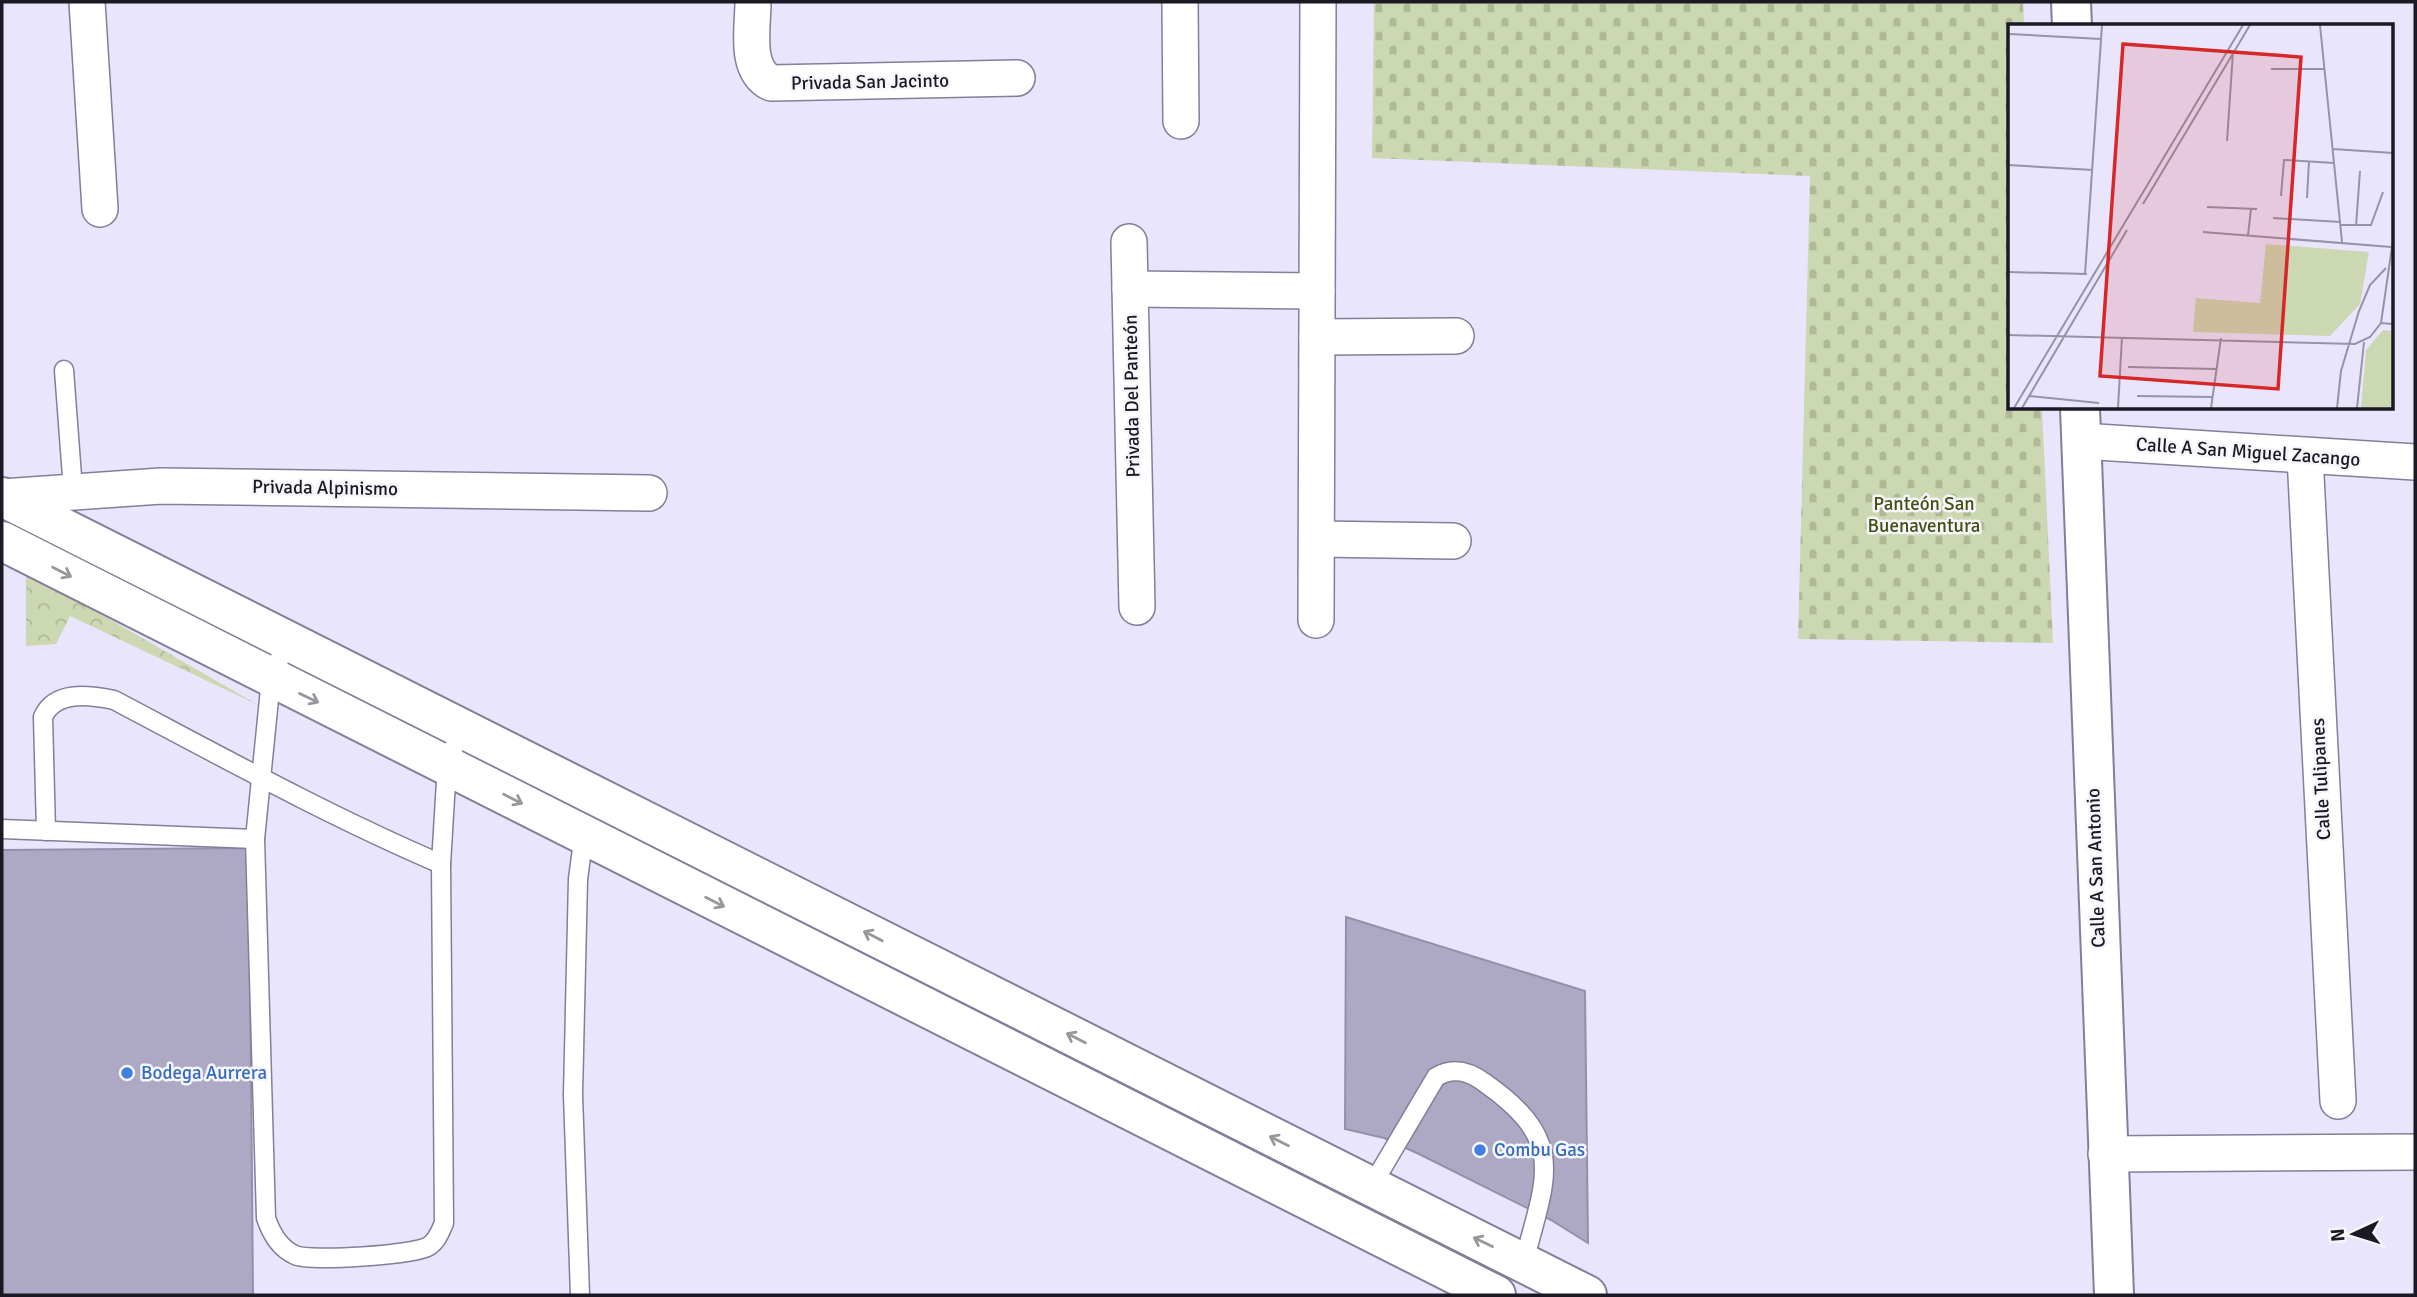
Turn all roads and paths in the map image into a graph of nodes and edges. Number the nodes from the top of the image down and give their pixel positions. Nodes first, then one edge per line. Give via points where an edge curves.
1 (87, 2) edge
2 (752, 2) edge
3 (1180, 2) edge
4 (1318, 2) edge
5 (2071, 2) edge
6 (2072, 24) edge
7 (1017, 79) dead end
8 (1181, 121) dead end
9 (100, 209) dead end
10 (1129, 242) dead end
11 (1130, 289) junction
12 (1317, 291) junction
13 (1457, 336) dead end
14 (1317, 337) junction
15 (64, 370) dead end
16 (2080, 424) edge
17 (2305, 456) junction
18 (2415, 462) edge
19 (73, 490) junction
20 (649, 493) dead end
21 (2, 497) edge
22 (1317, 540) junction
23 (2, 541) edge
24 (1453, 541) dead end
25 (1137, 607) dead end
26 (1316, 620) dead end
27 (288, 639) junction
28 (271, 679) junction
29 (461, 729) junction
30 (447, 765) junction
31 (259, 776) junction
32 (581, 789) junction
33 (2, 829) edge
34 (46, 831) junction
35 (584, 836) junction
36 (255, 839) junction
37 (441, 864) junction
38 (2338, 1101) dead end
39 (2415, 1152) edge
40 (2106, 1154) junction
41 (1371, 1187) junction
42 (1524, 1262) junction
43 (580, 1295) edge
44 (1496, 1295) edge
45 (1587, 1295) edge
46 (2114, 1295) edge

1 - 9 street
2 - 7 street, Privada San Jacinto via 753,63 771,83
3 - 8 street
4 - 12 street
5 - 6 main road
10 - 11 street
11 - 12 street, Privada Del Panteón
11 - 25 street, Privada Del Panteón
12 - 14 street
13 - 14 street
14 - 22 street
15 - 19 lane
16 - 17 street, Calle A San Miguel Zacango
16 - 40 main road, Calle A San Antonio
17 - 18 street, Calle A San Miguel Zacango
17 - 38 street, Calle Tulipanes
19 - 20 street, Privada Alpinismo via 161,486
19 - 21 street, Privada Alpinismo
21 - 27 main road
22 - 24 street
22 - 26 street
23 -> 28 main road
27 - 28 lane
27 - 29 main road
28 -> 30 main road
28 - 31 lane
29 - 30 lane
29 - 32 main road
30 -> 35 main road
30 - 37 lane
31 - 34 lane via 114,700 94,696 59,699 48,705 43,717
31 - 36 lane
31 - 37 lane via 357,828
32 - 35 lane
41 -> 32 main road
33 - 34 lane
34 - 36 lane
35 - 43 lane via 578,879 573,1095
35 -> 44 main road
36 - 37 lane via 266,1218 279,1243 296,1256 415,1251 437,1239 444,1223
39 - 40 street
40 - 46 main road, Calle A San Antonio
42 -> 41 main road
41 - 42 lane via 1436,1077 1455,1071 1473,1074 1526,1118 1545,1161 1545,1190
42 - 45 main road

